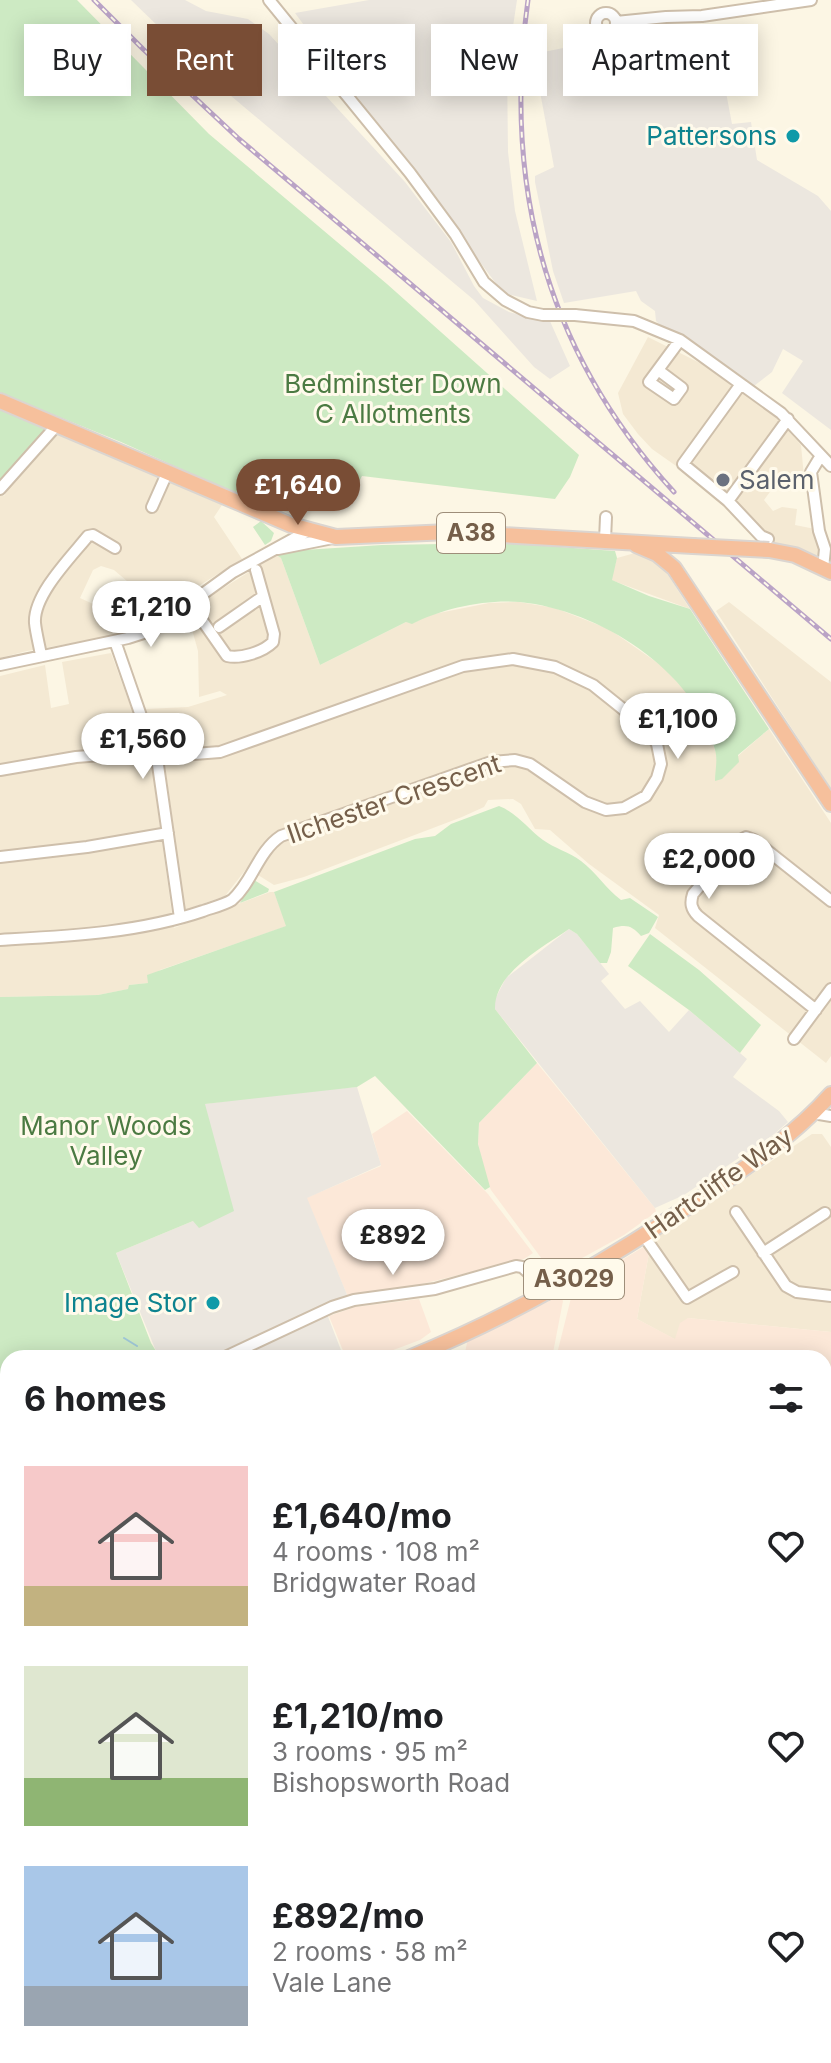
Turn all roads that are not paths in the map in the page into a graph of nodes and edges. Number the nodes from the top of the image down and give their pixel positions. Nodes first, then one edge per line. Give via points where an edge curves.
1 (269, 0) edge
2 (811, 0) edge
3 (616, 22) joint
4 (598, 24) edge
5 (680, 340) junction
6 (658, 370) dead end
7 (741, 384) junction
8 (0, 401) edge
9 (788, 419) junction
10 (57, 425) junction
11 (820, 457) junction
12 (831, 466) edge
13 (168, 471) junction
14 (0, 488) edge
15 (728, 501) junction
16 (152, 507) dead end
17 (606, 517) dead end
18 (275, 518) junction
19 (308, 531) junction
20 (336, 537) junction
21 (613, 540) junction
22 (768, 544) junction
23 (693, 546) junction
24 (115, 548) dead end
25 (269, 552) junction
26 (674, 568) junction
27 (256, 570) dead end
28 (827, 570) edge
29 (262, 597) junction
30 (190, 603) junction
31 (219, 627) dead end
32 (115, 641) junction
33 (41, 655) junction
34 (0, 665) edge
35 (155, 754) junction
36 (0, 770) edge
37 (831, 804) edge
38 (168, 833) junction
39 (0, 857) edge
40 (831, 901) edge
41 (180, 918) junction
42 (0, 940) edge
43 (831, 989) edge
44 (816, 1010) junction
45 (794, 1039) dead end
46 (829, 1106) edge
47 (736, 1212) dead end
48 (825, 1213) dead end
49 (644, 1236) junction
50 (763, 1253) junction
51 (733, 1272) dead end
52 (547, 1294) junction
53 (831, 1296) edge
54 (240, 1350) edge
55 (428, 1350) edge

1 - 5 street, bridge via 410,173 484,282 505,300 543,315 634,321
2 - 3 street
3 - 4 street via 607,13
5 - 6 street
5 - 7 street
7 - 9 street
7 - 15 street via 683,464
8 - 10 highway, A38
9 - 11 street
9 - 15 street
10 - 13 highway, A38
10 - 14 street
11 - 12 street
11 - 28 street via 811,472
13 - 16 street
13 - 18 highway, A38
15 - 22 street
17 - 21 street
18 - 19 highway, A38
18 - 25 street via 280,539
19 - 20 highway, A38
19 - 25 street
20 - 21 highway, A38 via 449,532
20 - 25 street
21 - 23 highway, A38
21 - 26 highway, A38 via 657,554
22 - 23 highway, A38, bridge
22 - 28 highway, A38
23 - 26 highway via 675,551
24 - 33 street via 88,536 46,590 35,621
25 - 30 street
26 - 37 highway, A38
27 - 29 street
29 - 30 street via 273,642 235,658 224,654
29 - 31 street
30 - 32 street via 153,630
32 - 33 street
32 - 35 street
33 - 34 street
35 - 36 street, Ilchester Crescent via 76,757
35 - 38 street
35 - 41 street, Ilchester Crescent via 220,752 463,666 513,659 556,667 593,685 649,730 660,756 659,774 646,796 616,810 591,806 523,761 491,762 281,836 232,899
38 - 39 street
38 - 41 street
40 - 44 street via 746,837 691,900 698,916
41 - 42 street, Ilchester Crescent via 85,935
43 - 44 street
44 - 45 street
46 - 49 highway, Hartcliffe Way / A3029
47 - 50 street
48 - 50 street
49 - 51 street via 687,1298
49 - 52 highway, Hartcliffe Way / A3029
50 - 53 street via 792,1290
52 - 54 street via 540,1282 516,1266 435,1289 354,1300
52 - 55 highway, Hartcliffe Way / A3029

